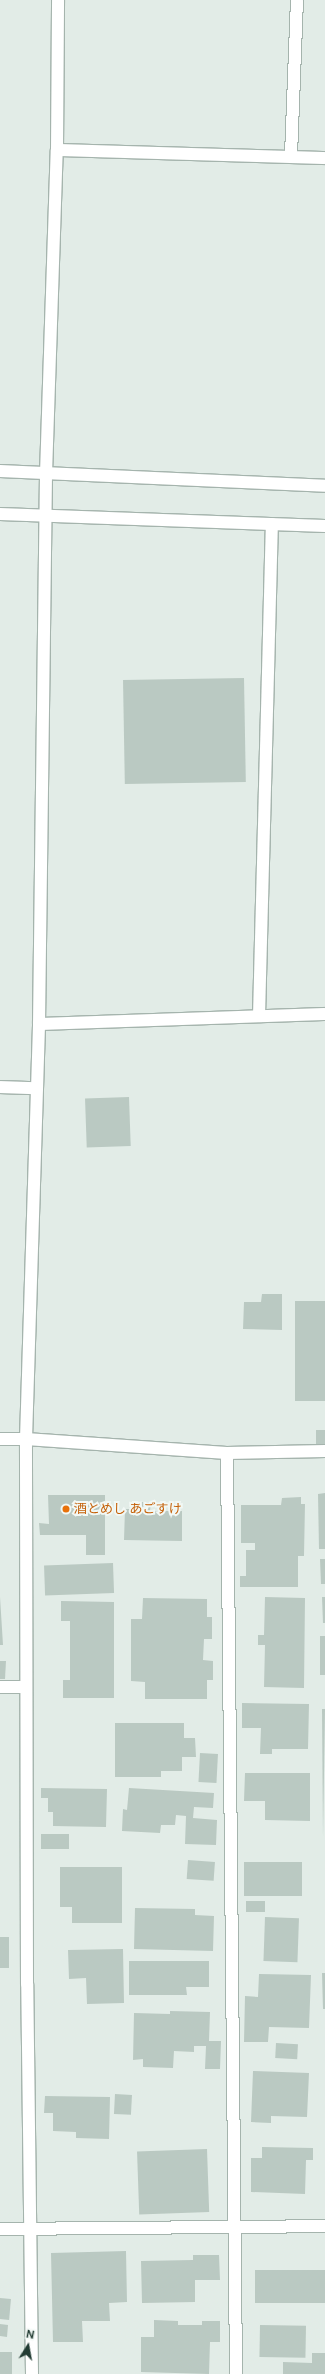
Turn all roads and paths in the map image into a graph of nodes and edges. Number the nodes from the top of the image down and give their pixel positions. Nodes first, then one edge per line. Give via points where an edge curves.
1 (58, 0) edge
2 (297, 0) edge
3 (57, 150) junction
4 (291, 156) junction
5 (325, 158) edge
6 (0, 471) edge
7 (46, 474) junction
8 (325, 486) edge
9 (0, 514) edge
10 (46, 516) junction
11 (272, 524) junction
12 (325, 526) edge
13 (325, 1014) edge
14 (259, 1016) junction
15 (39, 1024) junction
16 (0, 1087) edge
17 (37, 1088) junction
18 (0, 1439) edge
19 (26, 1439) junction
20 (325, 1451) edge
21 (227, 1453) junction
22 (0, 1687) edge
23 (26, 1687) junction
24 (325, 2226) edge
25 (29, 2228) junction
26 (235, 2228) junction
27 (0, 2229) edge
28 (32, 2374) edge
29 (236, 2374) edge

1 - 3 street
2 - 4 street
3 - 4 street
3 - 7 street
4 - 5 street
6 - 7 street
7 - 8 street
7 - 10 street
9 - 10 street
10 - 11 street
10 - 15 street
11 - 12 street
11 - 14 street
13 - 14 street
14 - 15 street
15 - 17 street
16 - 17 street
17 - 19 street
18 - 19 street
19 - 21 street
19 - 23 street
20 - 21 street
21 - 26 street
22 - 23 street
23 - 25 street
24 - 26 street
25 - 26 street
25 - 27 street
25 - 28 street
26 - 29 street

